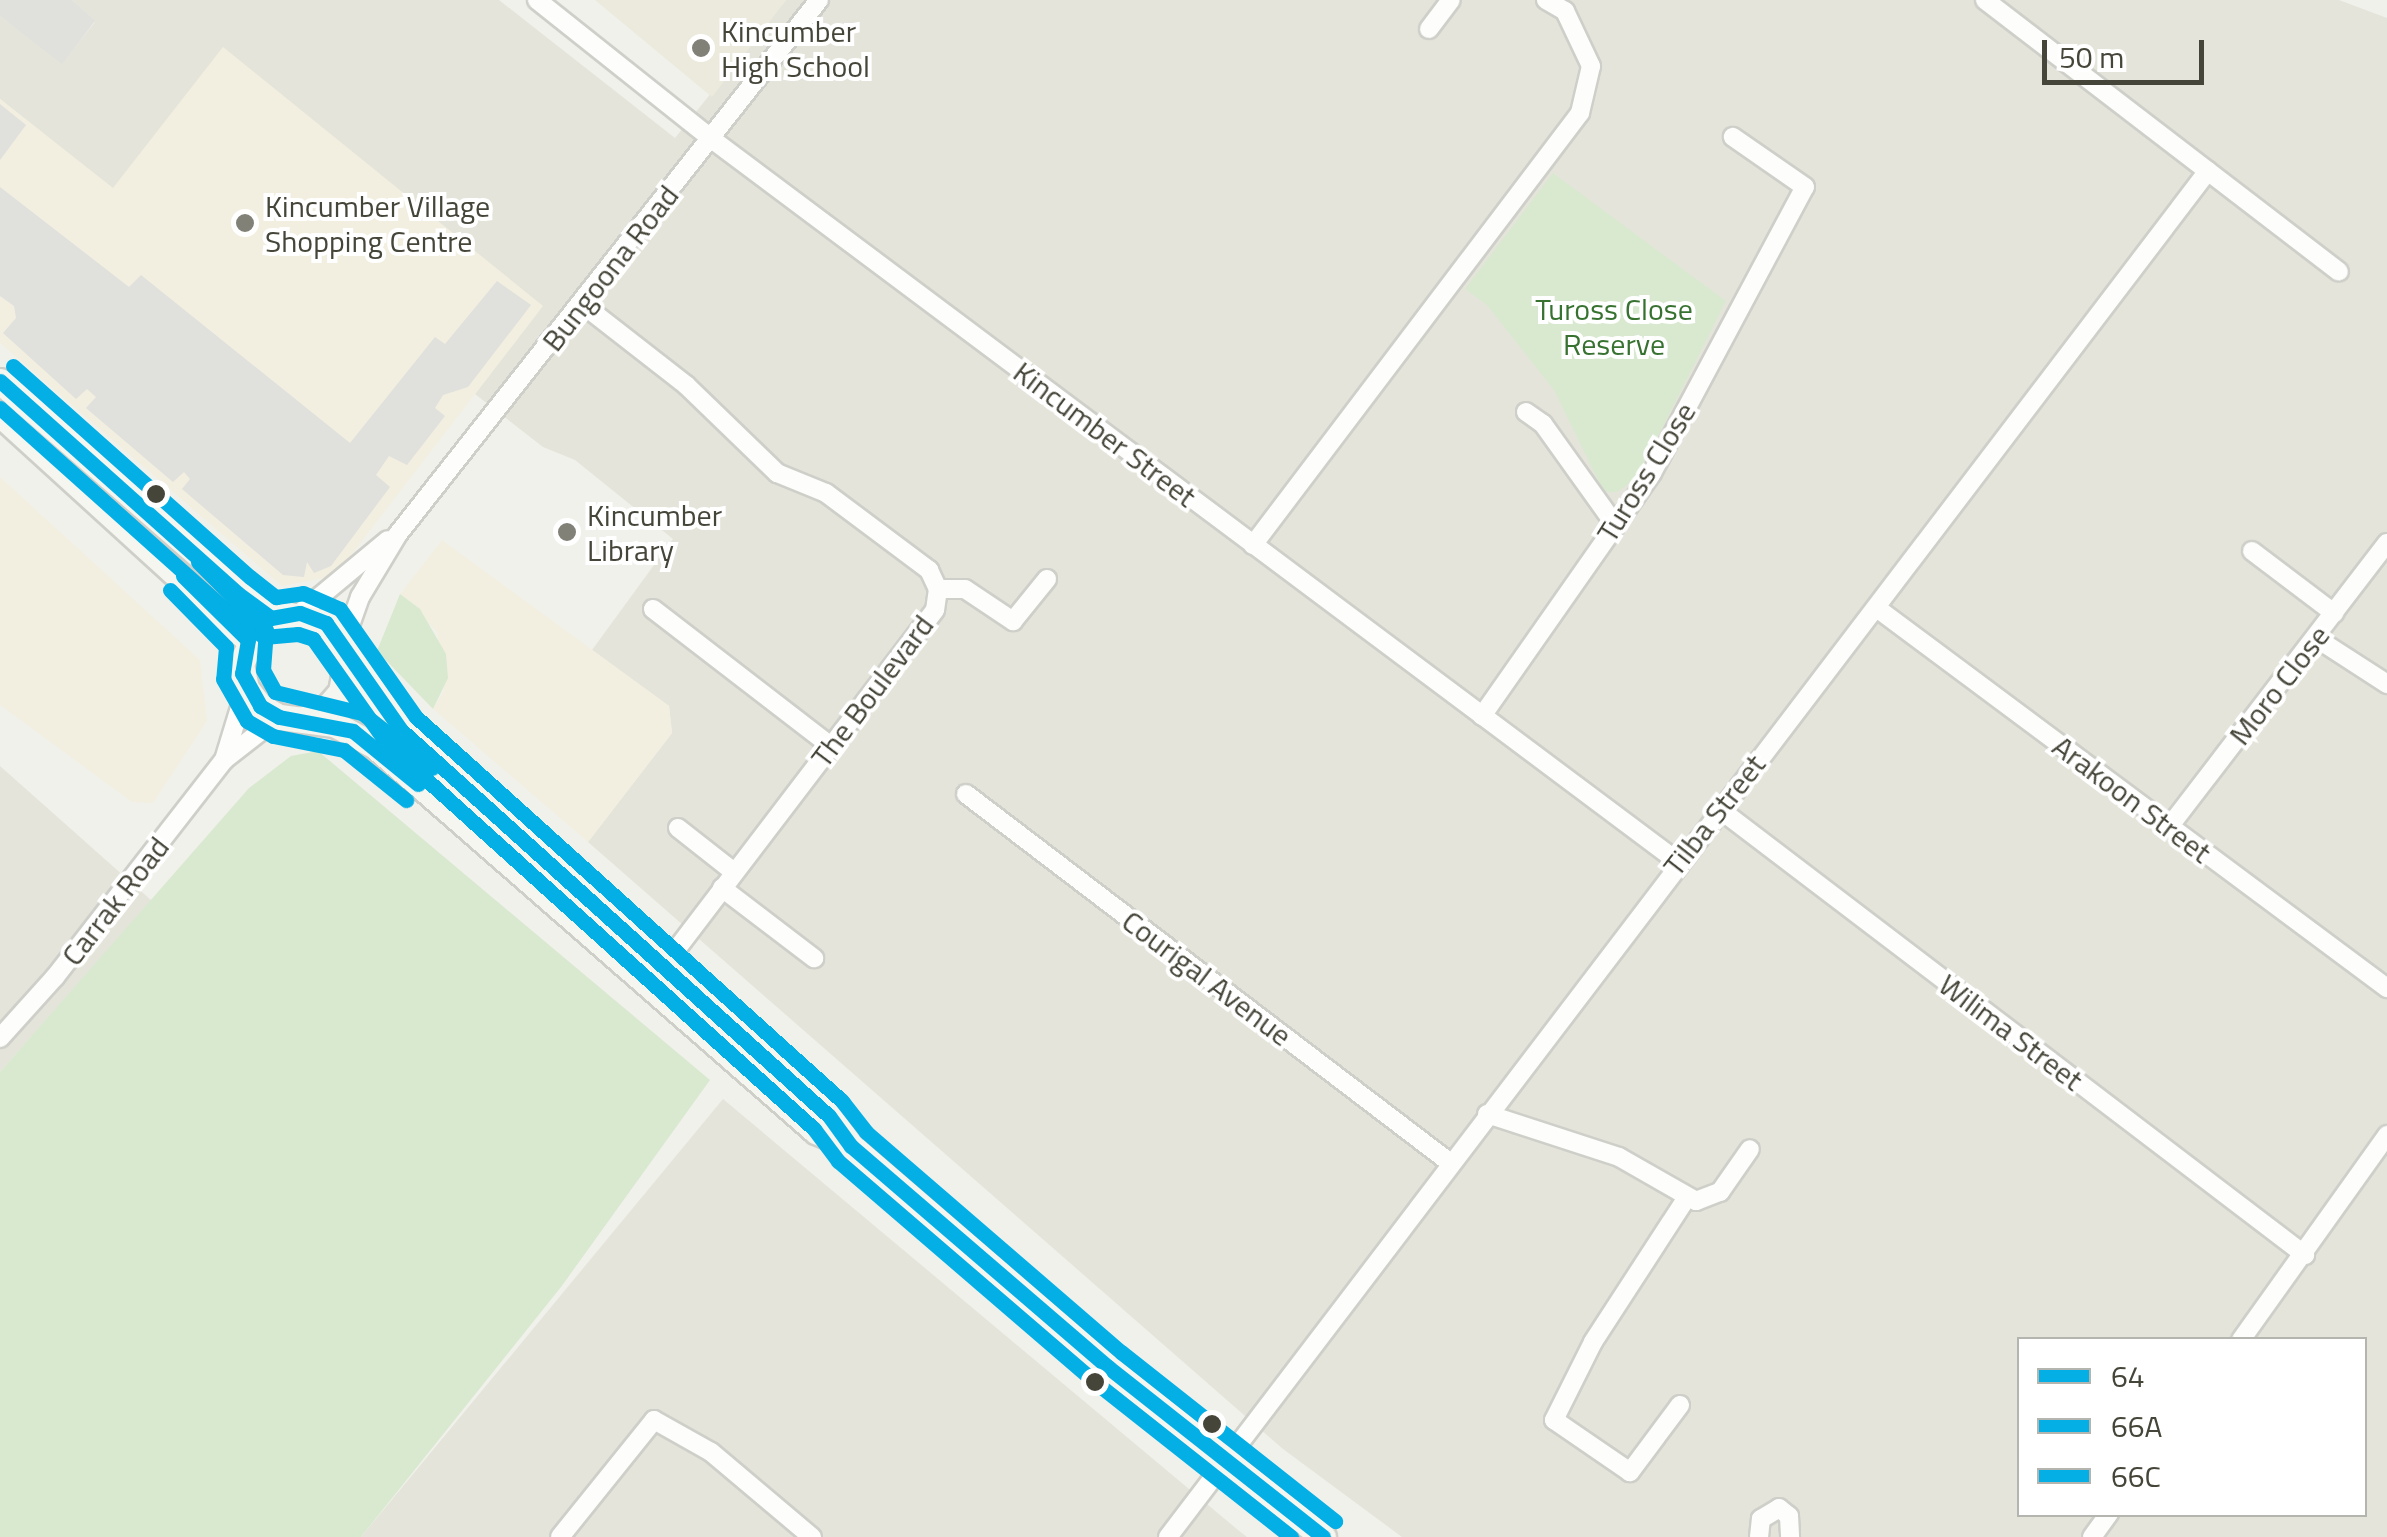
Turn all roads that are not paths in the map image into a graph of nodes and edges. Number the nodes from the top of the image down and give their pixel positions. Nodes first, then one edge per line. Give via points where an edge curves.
1 (537, 0) edge
2 (819, 0) edge
3 (1451, 0) edge
4 (1546, 0) edge
5 (1985, 0) edge
6 (1430, 29) dead end
7 (1733, 137) dead end
8 (712, 140) junction
9 (2208, 170) junction
10 (2339, 272) dead end
11 (582, 304) junction
12 (0, 381) edge
13 (1526, 412) dead end
14 (0, 414) edge
15 (1616, 526) junction
16 (398, 534) junction
17 (2387, 542) edge
18 (1252, 544) junction
19 (2252, 551) dead end
20 (1048, 579) dead end
21 (938, 588) junction
22 (653, 609) dead end
23 (1878, 609) junction
24 (2334, 613) junction
25 (300, 614) junction
26 (271, 618) junction
27 (2316, 638) junction
28 (248, 640) junction
29 (345, 651) junction
30 (2387, 684) edge
31 (246, 688) junction
32 (1482, 716) junction
33 (291, 718) junction
34 (832, 746) junction
35 (224, 760) junction
36 (966, 794) dead end
37 (1718, 808) junction
38 (2169, 827) junction
39 (678, 828) dead end
40 (1678, 862) junction
41 (734, 872) junction
42 (722, 888) junction
43 (814, 958) dead end
44 (662, 967) junction
45 (2387, 988) edge
46 (0, 1038) edge
47 (1487, 1114) junction
48 (2387, 1135) edge
49 (850, 1146) junction
50 (1750, 1148) dead end
51 (1449, 1162) junction
52 (1686, 1199) junction
53 (2305, 1256) junction
54 (2243, 1337) edge
55 (1680, 1405) dead end
56 (1224, 1463) junction
57 (560, 1537) edge
58 (812, 1537) edge
59 (1168, 1537) edge
60 (1323, 1537) edge
61 (1759, 1537) edge
62 (1790, 1537) edge

1 - 8 street, Kincumber Street
2 - 8 street, Bungoona Road
3 - 6 street
4 - 18 street via 1565,11 1590,66 1580,113
5 - 9 street
7 - 15 street, Tuross Close via 1806,187 1652,473
8 - 11 street, Bungoona Road
8 - 18 street, Kincumber Street
9 - 10 street
9 - 23 street, Tilba Street
11 - 16 street, Bungoona Road
11 - 21 street, The Boulevard via 686,385 777,473 852,511 929,570
12 - 26 main road
13 - 15 street via 1543,424
14 - 28 main road
15 - 32 street, Tuross Close
16 - 25 street, Bungoona Road
16 - 29 street, Bungoona Road via 360,597
17 - 24 street, Moro Close
18 - 32 street, Kincumber Street
19 - 24 street
20 - 21 street via 1013,620 965,589
21 - 34 street, The Boulevard via 934,610
22 - 34 street
23 - 37 street, Tilba Street
23 - 38 street, Arakoon Street
24 - 27 street, Moro Close
25 - 26 main road
25 - 29 main road via 326,623
26 - 28 main road
27 - 30 street
27 - 38 street, Moro Close
28 - 31 main road via 241,664
29 - 33 main road via 341,692 326,709
29 - 44 main road via 401,730
31 - 33 main road
31 - 35 street, Carrak Road
32 - 40 street, Kincumber Street
33 - 35 street, Carrak Road
33 - 49 main road via 353,731 375,746 816,1131
34 - 41 street, The Boulevard
35 - 46 street, Carrak Road via 56,977
36 - 51 street, Courigal Avenue
37 - 40 street, Tilba Street
37 - 53 street, Wilima Street
38 - 45 street, Arakoon Street
39 - 41 street
40 - 47 street, Tilba Street
41 - 42 street, The Boulevard
42 - 43 street
42 - 44 street, The Boulevard
44 - 49 main road via 829,1116
47 - 51 street, Tilba Street
47 - 52 street via 1618,1157
48 - 53 street
49 - 56 main road
50 - 52 street via 1720,1192
51 - 56 street, Tilba Street
52 - 55 street via 1593,1342 1554,1420 1630,1472
53 - 54 street
56 - 59 street, Tilba Street
56 - 60 main road
57 - 58 street via 654,1420 711,1452
61 - 62 street via 1761,1519 1779,1508 1789,1516

